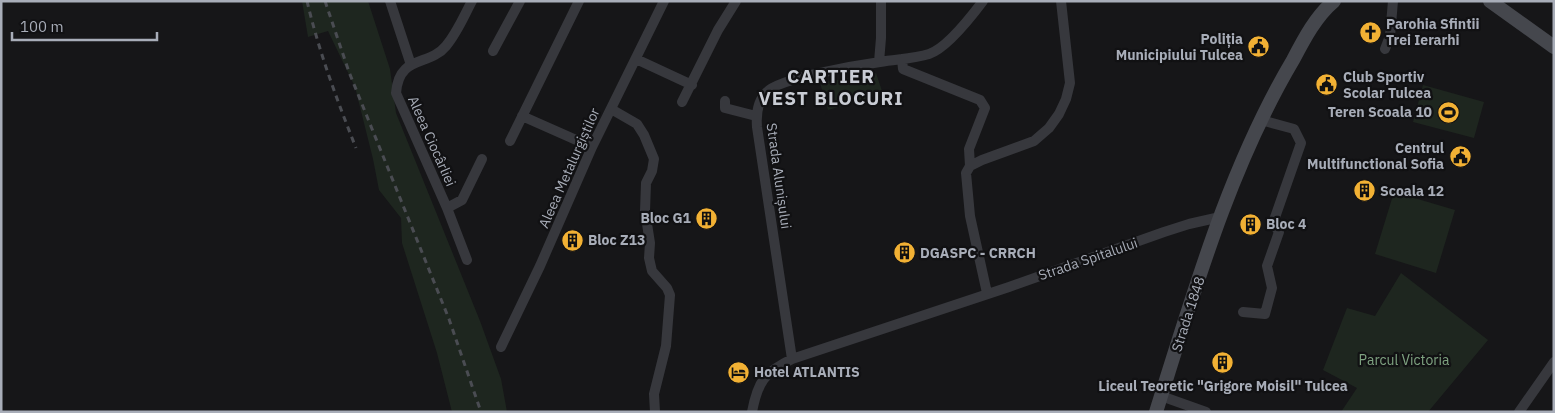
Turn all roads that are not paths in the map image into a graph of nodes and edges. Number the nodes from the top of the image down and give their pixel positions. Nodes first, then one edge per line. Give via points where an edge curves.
1 (390, 1) edge
2 (472, 1) edge
3 (520, 1) edge
4 (579, 1) edge
5 (664, 1) edge
6 (736, 1) edge
7 (881, 1) edge
8 (983, 1) edge
9 (1061, 1) edge
10 (1334, 1) edge
11 (1393, 1) edge
12 (1490, 1) edge
13 (1554, 47) edge
14 (1386, 50) dead end
15 (494, 52) dead end
16 (636, 58) junction
17 (902, 59) junction
18 (879, 62) junction
19 (411, 65) junction
20 (692, 85) junction
21 (725, 101) dead end
22 (682, 102) dead end
23 (611, 109) junction
24 (522, 116) junction
25 (756, 116) junction
26 (1261, 120) junction
27 (510, 141) dead end
28 (592, 147) junction
29 (482, 159) dead end
30 (970, 166) junction
31 (447, 208) junction
32 (1220, 217) junction
33 (467, 260) dead end
34 (987, 293) junction
35 (1243, 312) dead end
36 (501, 347) dead end
37 (792, 359) junction
38 (1554, 362) edge
39 (1162, 396) junction
40 (654, 412) edge
41 (752, 412) edge
42 (1156, 412) edge
43 (1206, 412) edge
44 (1519, 412) edge

1 - 19 street
2 - 19 street via 446,47
3 - 15 street
4 - 24 street
5 - 16 street, Aleea Metalurgiștilor
6 - 20 street
7 - 18 street
8 - 17 street, Strada Alunișului via 950,40 937,50
9 - 30 street via 1070,84 1060,114 1034,141
10 - 26 main road via 1304,40
11 - 14 street
12 - 13 main road
16 - 20 street
16 - 23 street, Aleea Metalurgiștilor
17 - 18 street, Strada Alunișului
17 - 30 street via 903,69 980,100 985,108 969,149
18 - 25 street, Strada Alunișului via 786,80 762,97
19 - 31 street, Aleea Ciocârliei via 399,76 396,93
20 - 22 street
21 - 25 street via 725,108
23 - 28 street, Aleea Metalurgiștilor
23 - 40 street via 637,124 654,159 646,184 650,265 670,295 666,346 654,394
24 - 27 street
24 - 28 street
25 - 37 street, Strada Alunișului
26 - 32 main road
26 - 35 street via 1294,129 1301,143 1273,223 1279,232 1267,266 1272,288 1265,314
28 - 36 street, Aleea Metalurgiștilor
29 - 31 street via 462,200
30 - 34 street via 966,184 970,216
31 - 33 street, Aleea Ciocârliei
32 - 34 street, Strada Spitalului via 1172,229
32 - 39 main road, Strada 1848
34 - 37 street, Strada Spitalului
37 - 41 street, Strada Spitalului via 773,369 760,382
38 - 44 street
39 - 42 main road, Strada 1848
39 - 43 street

